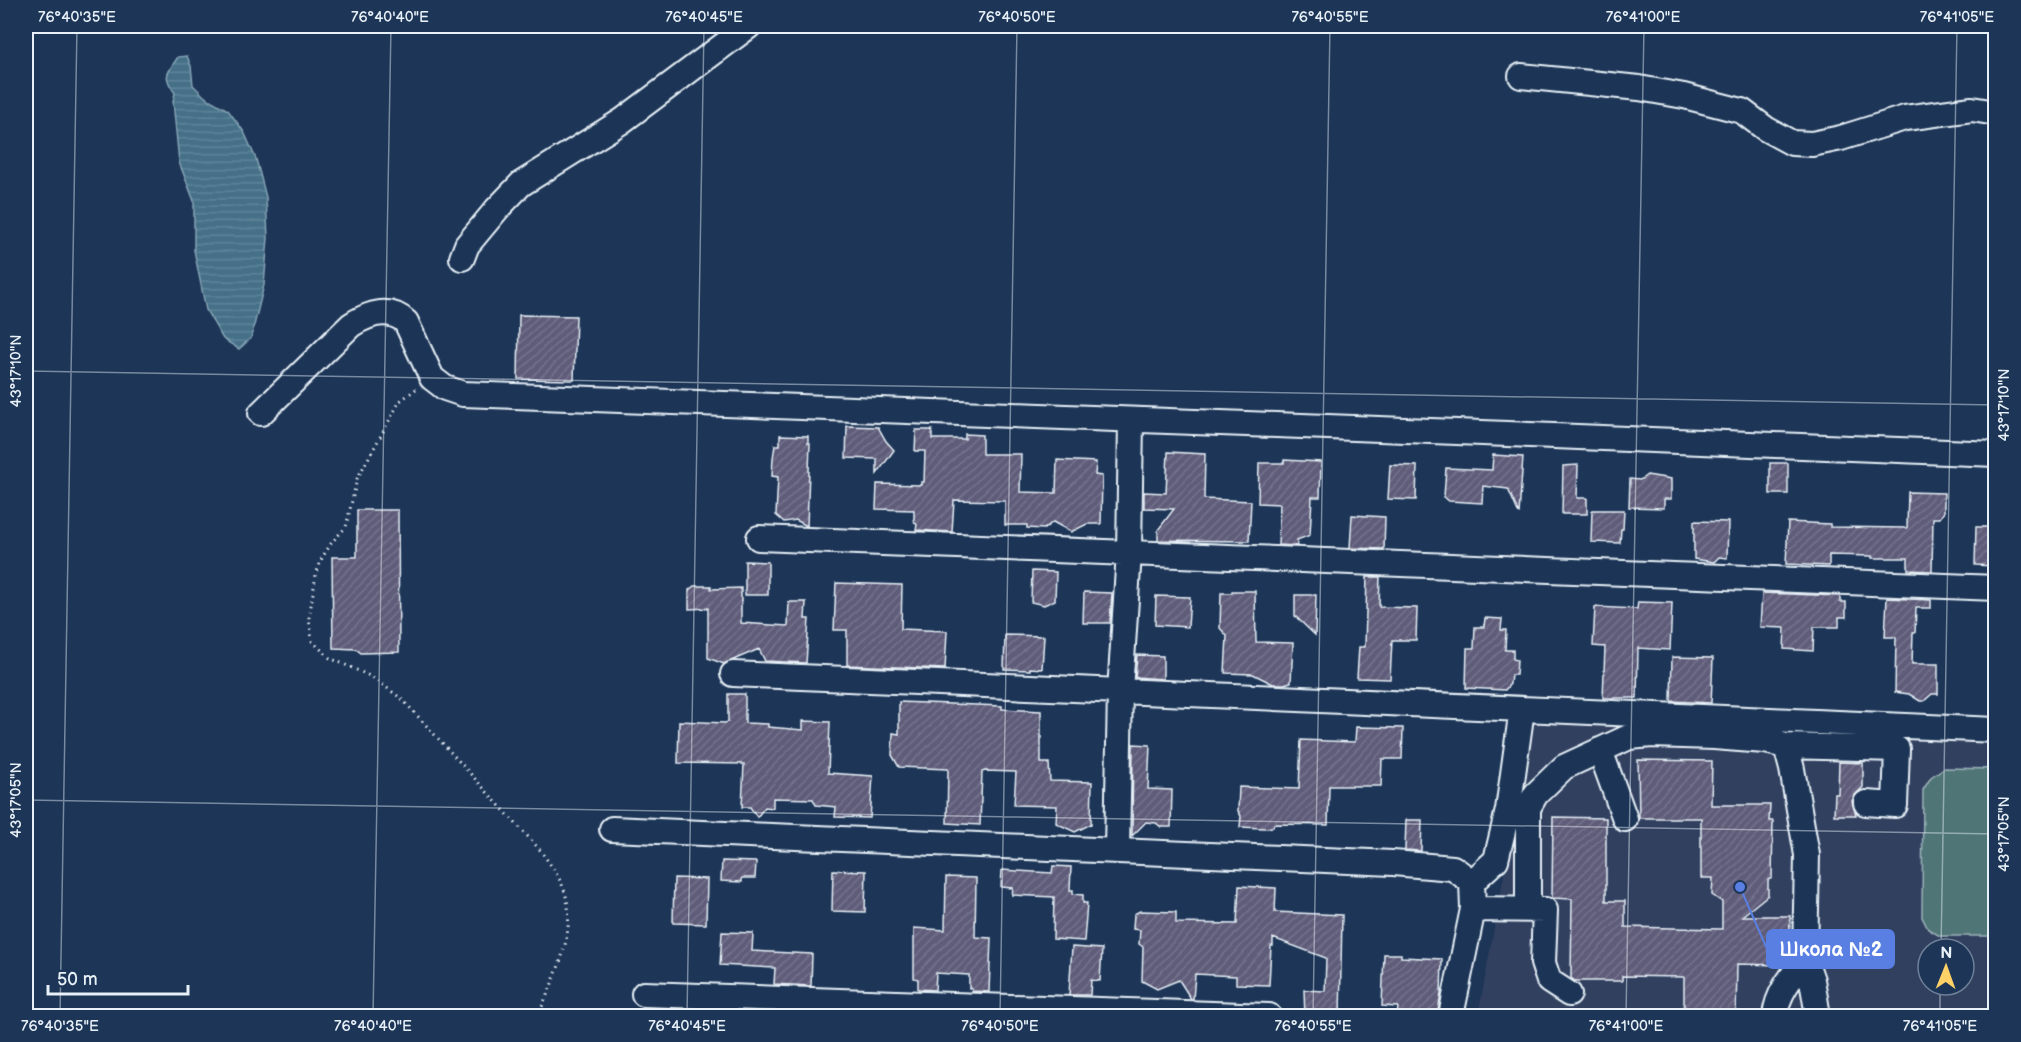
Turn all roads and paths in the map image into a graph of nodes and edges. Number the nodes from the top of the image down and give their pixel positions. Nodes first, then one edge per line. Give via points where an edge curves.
1 (749, 26) edge
2 (1521, 76) dead end
3 (1995, 113) edge
4 (462, 258) dead end
5 (439, 385) junction
6 (261, 413) dead end
7 (1131, 420) junction
8 (1995, 454) edge
9 (759, 538) dead end
10 (1129, 553) junction
11 (1995, 588) edge
12 (733, 674) dead end
13 (1120, 691) junction
14 (1522, 709) junction
15 (1995, 730) edge
16 (1786, 746) junction
17 (1600, 750) junction
18 (1866, 803) dead end
19 (1625, 819) dead end
20 (612, 829) dead end
21 (1117, 850) junction
22 (1473, 882) junction
23 (1473, 909) junction
24 (1528, 909) junction
25 (1805, 960) junction
26 (644, 994) dead end
27 (1569, 994) dead end
28 (1824, 1016) edge
29 (538, 1017) edge
30 (1269, 1017) edge
31 (1451, 1017) edge
32 (1775, 1017) edge

1 - 4 street via 622,121 521,184 467,245
2 - 3 street via 1684,96 1742,111 1792,143 1822,142 1905,118 1972,109
5 - 6 street via 406,322 400,316 377,313 351,325
5 - 7 street via 463,394
5 - 29 path via 416,389 400,401 357,479 346,527 332,542 316,574 310,632 312,641 330,658 372,677 402,699 556,872 567,902 566,937
7 - 8 street
7 - 10 street
9 - 10 street
10 - 11 street
10 - 13 street
12 - 13 street
13 - 14 street
13 - 21 street
14 - 15 street
14 - 22 street via 1509,810 1496,860
16 - 17 street via 1765,741 1652,735 1629,737
16 - 18 street via 1897,749 1895,805
16 - 25 street via 1807,855
17 - 19 street
17 - 24 street via 1564,767 1536,794 1528,808
20 - 21 street
21 - 22 street via 1453,868
22 - 23 street
23 - 24 street
23 - 31 street
24 - 27 street via 1545,909 1544,963 1550,981
25 - 28 street
25 - 32 street via 1779,997
26 - 30 street

